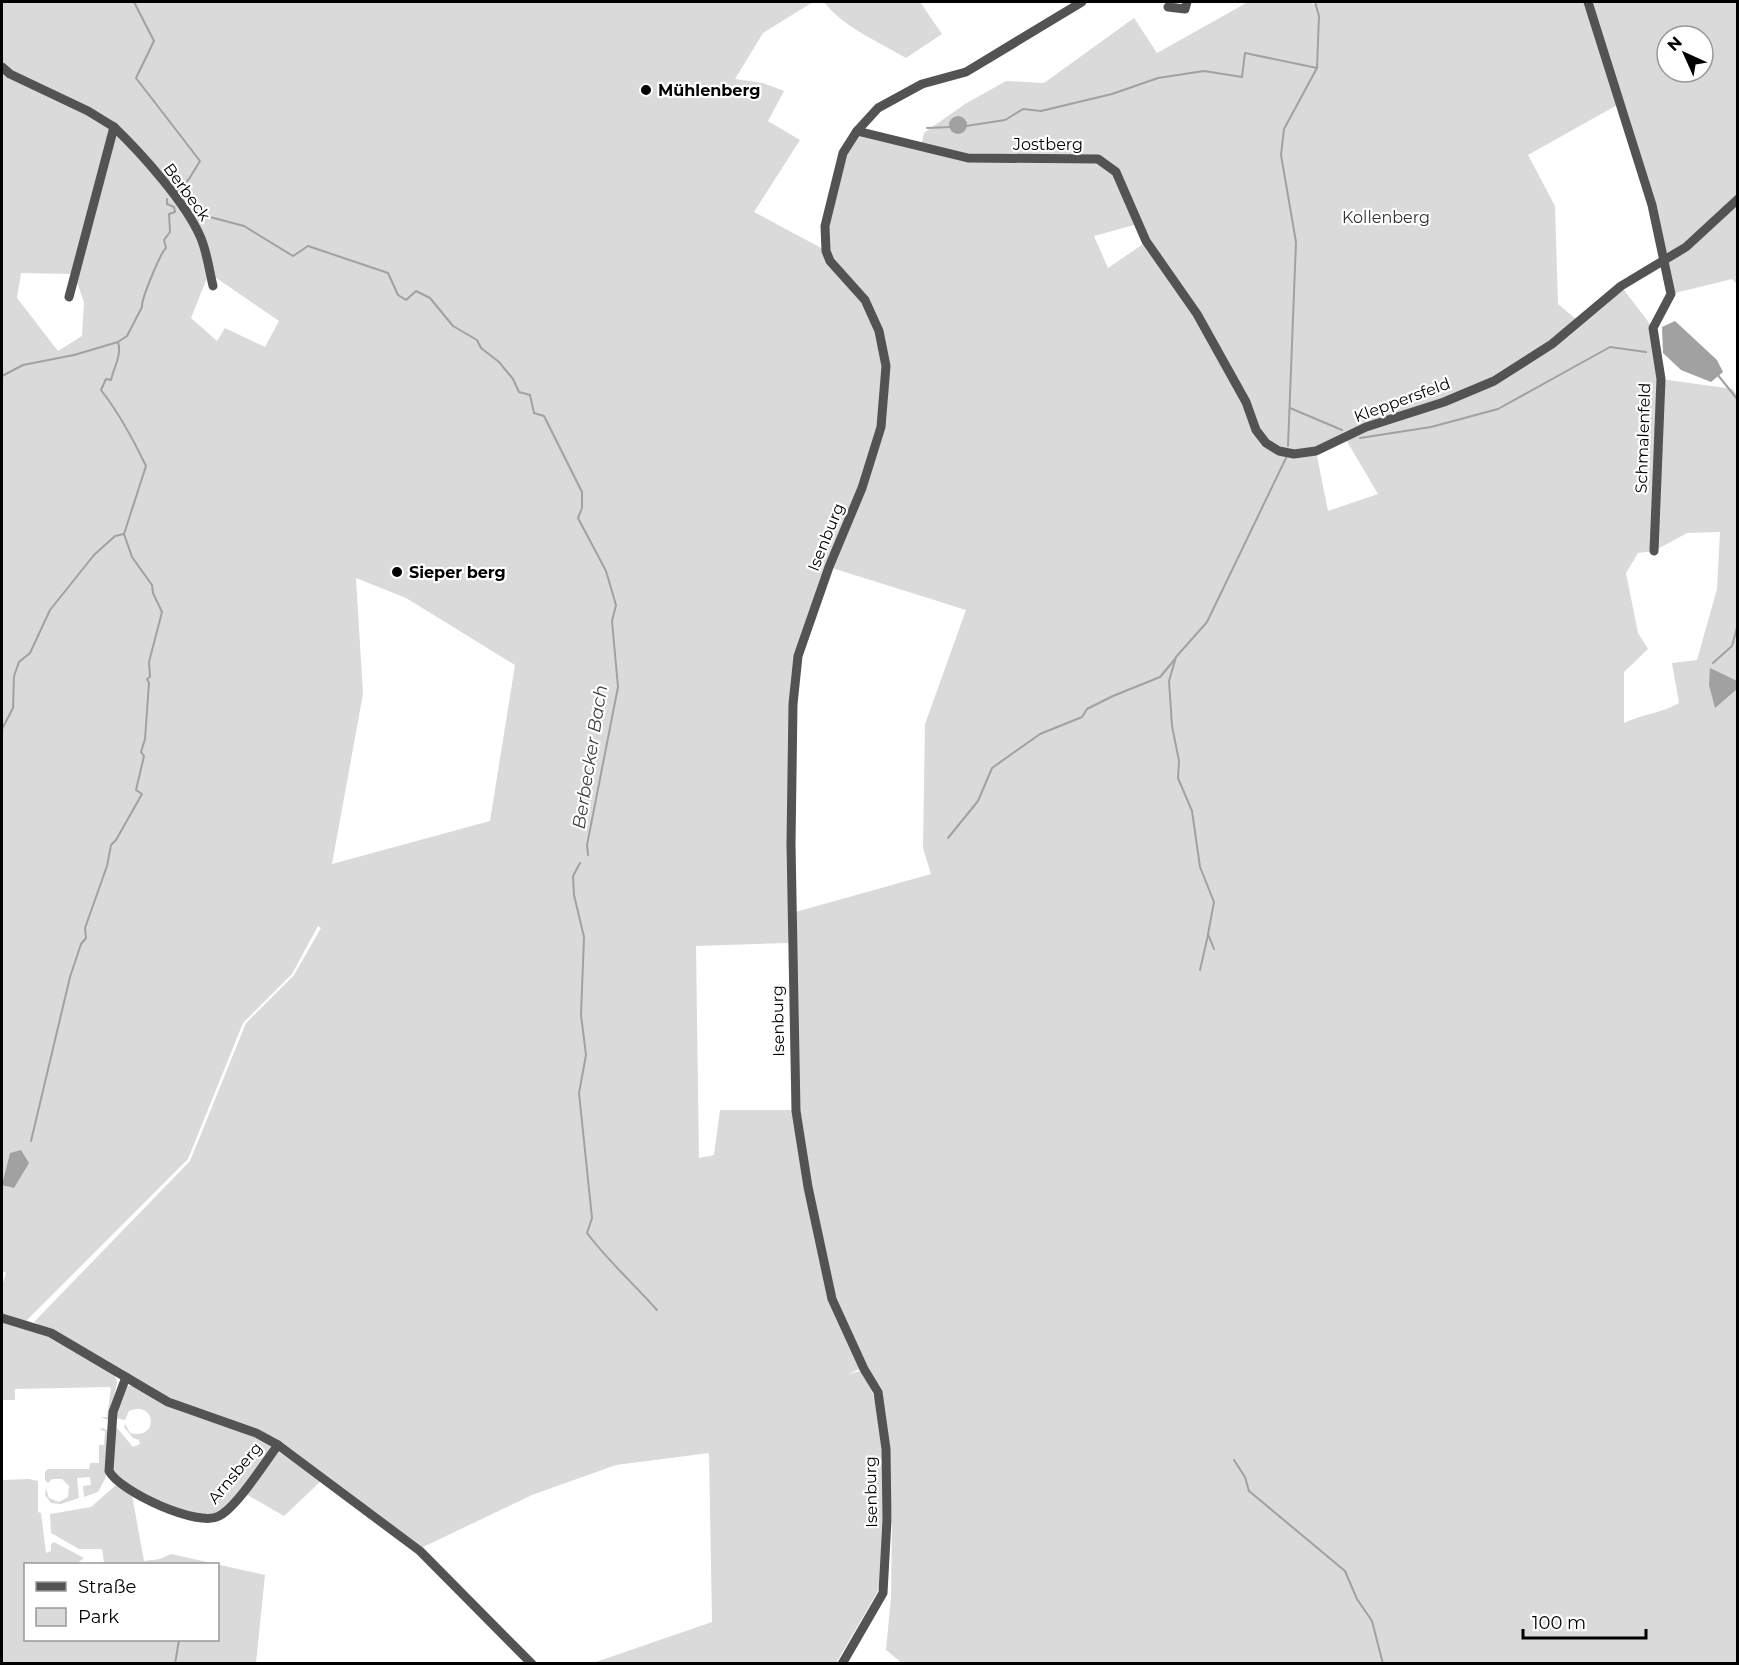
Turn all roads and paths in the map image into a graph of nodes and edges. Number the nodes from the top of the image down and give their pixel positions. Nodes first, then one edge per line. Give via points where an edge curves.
1 (1082, 2) edge
2 (1187, 2) edge
3 (1588, 2) edge
4 (1168, 7) dead end
5 (2, 68) edge
6 (114, 127) junction
7 (857, 131) junction
8 (1737, 199) edge
9 (1665, 261) junction
10 (1173, 279) joint
11 (213, 286) dead end
12 (69, 297) dead end
13 (1654, 551) dead end
14 (2, 1318) edge
15 (126, 1377) junction
16 (278, 1445) junction
17 (532, 1664) edge
18 (842, 1664) edge

1 - 7 street via 966,72 922,84 878,108
2 - 4 street via 1185,9
3 - 9 street via 1652,205
5 - 6 street, Berbeck
6 - 11 street, Berbeck via 189,215 201,238
6 - 12 street
7 - 10 street, Jostberg via 968,158 1098,159 1116,172 1146,241
7 - 18 street, Isenburg via 843,153 825,226 826,250 830,261 865,300 879,331 886,366 881,427 798,656 793,707 791,856 796,1110 808,1187 832,1299 878,1392 886,1449 883,1593
8 - 9 street, Kleppersfeld via 1686,247
9 - 10 street, Kleppersfeld via 1621,286 1552,344 1494,381 1366,427 1316,451 1294,454 1266,443 1256,430 1246,402
9 - 13 street, Schmalenfeld via 1671,294 1653,328 1661,379
14 - 15 street via 51,1333
15 - 16 street via 185,1410 239,1427
15 - 16 street, Arnsberg via 113,1412 109,1471 120,1485 145,1500 204,1519 217,1518 232,1505
16 - 17 street via 420,1551

